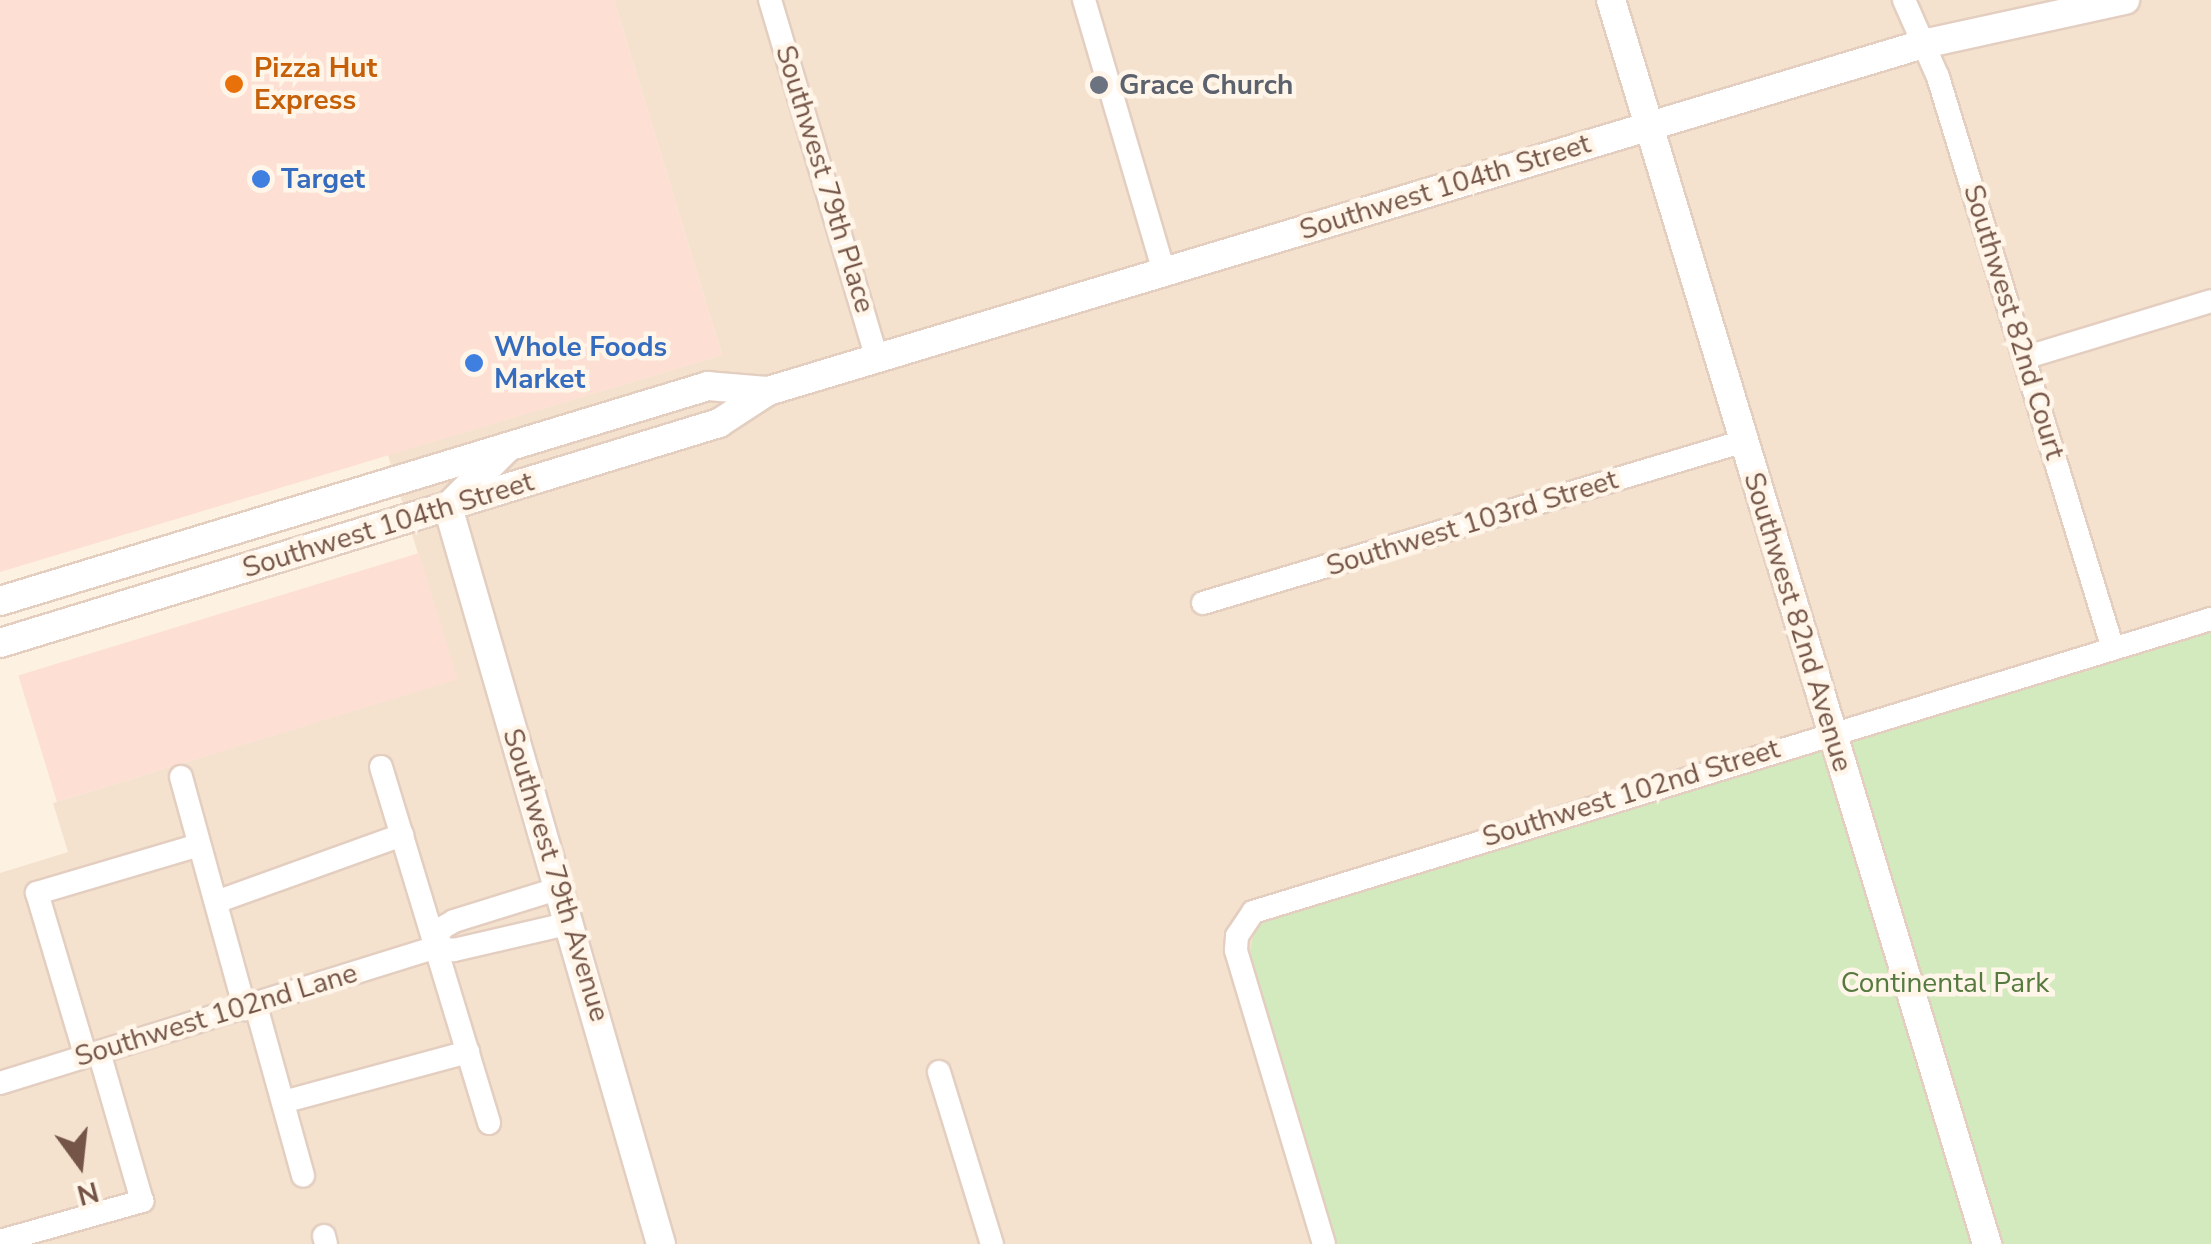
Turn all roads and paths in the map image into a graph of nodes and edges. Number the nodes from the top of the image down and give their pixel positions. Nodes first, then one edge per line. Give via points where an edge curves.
1 (770, 0) edge
2 (1084, 0) edge
3 (1610, 0) edge
4 (1904, 0) edge
5 (2125, 0) edge
6 (1923, 44) junction
7 (1648, 127) junction
8 (1164, 272) junction
9 (2211, 301) edge
10 (2026, 357) junction
11 (877, 358) junction
12 (768, 391) junction
13 (1741, 442) junction
14 (506, 449) junction
15 (448, 508) junction
16 (0, 601) edge
17 (1203, 603) dead end
18 (2211, 619) edge
19 (0, 643) edge
20 (2113, 649) junction
21 (1832, 731) junction
22 (382, 767) dead end
23 (180, 777) dead end
24 (402, 835) junction
25 (200, 845) junction
26 (560, 888) junction
27 (216, 902) junction
28 (571, 923) junction
29 (433, 948) junction
30 (250, 1007) junction
31 (468, 1052) junction
32 (92, 1053) junction
33 (939, 1072) dead end
34 (1, 1080) edge
35 (283, 1102) junction
36 (490, 1123) dead end
37 (304, 1176) dead end
38 (0, 1241) edge
39 (661, 1244) edge
40 (992, 1244) edge
41 (1324, 1244) edge
42 (1987, 1244) edge

1 - 11 street, Southwest 79th Place
2 - 8 street
3 - 7 street, Southwest 82nd Avenue
4 - 6 street, Southwest 82nd Court
5 - 6 street, Southwest 104th Street
6 - 7 street, Southwest 104th Street
6 - 10 street, Southwest 82nd Court
7 - 8 street, Southwest 104th Street
7 - 13 street, Southwest 82nd Avenue
8 - 11 street, Southwest 104th Street
9 - 10 street
10 - 20 street, Southwest 82nd Court
11 - 12 street, Southwest 104th Street
12 - 14 street, Southwest 104th Street via 708,386
12 - 15 street, Southwest 104th Street via 719,423
13 - 17 street, Southwest 103rd Street
13 - 21 street, Southwest 82nd Avenue
14 - 15 street
14 - 16 street, Southwest 104th Street
15 - 19 street, Southwest 104th Street
15 - 26 street, Southwest 79th Avenue
18 - 20 street, Southwest 102nd Street
20 - 21 street, Southwest 102nd Street
21 - 41 street, Southwest 102nd Street via 1260,908 1236,936
21 - 42 street, Southwest 82nd Avenue
22 - 24 street
23 - 25 street
24 - 27 street
24 - 29 street
25 - 27 street
25 - 32 street via 38,893
26 - 28 street, Southwest 79th Avenue
26 - 29 street, Southwest 102nd Lane via 454,922 442,928
27 - 30 street
28 - 29 street, Southwest 102nd Lane via 454,950
28 - 39 street, Southwest 79th Avenue
29 - 30 street, Southwest 102nd Lane
29 - 31 street
30 - 32 street, Southwest 102nd Lane
30 - 35 street
31 - 35 street
31 - 36 street
32 - 34 street, Southwest 102nd Lane
32 - 38 street via 142,1201
33 - 40 street
35 - 37 street

